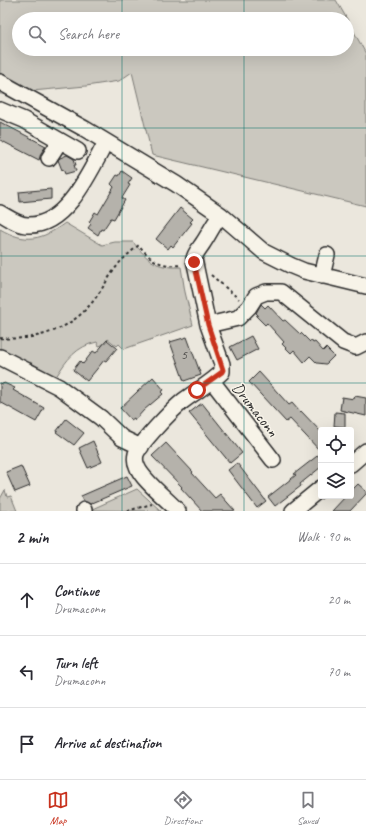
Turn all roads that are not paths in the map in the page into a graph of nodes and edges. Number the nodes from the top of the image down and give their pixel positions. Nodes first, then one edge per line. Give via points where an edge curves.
1 (0, 82) edge
2 (0, 110) edge
3 (60, 141) junction
4 (106, 142) junction
5 (78, 152) dead end
6 (49, 158) dead end
7 (0, 213) edge
8 (221, 215) junction
9 (328, 255) dead end
10 (322, 276) junction
11 (366, 286) edge
12 (208, 325) junction
13 (366, 342) edge
14 (0, 357) edge
15 (212, 381) junction
16 (141, 447) junction
17 (366, 452) edge
18 (272, 460) dead end
19 (352, 463) edge
20 (318, 490) edge
21 (178, 511) edge
22 (293, 511) edge

1 - 4 street
2 - 3 street via 24,120
3 - 5 street
3 - 6 street
4 - 7 street via 77,194 60,212 41,223 28,226
4 - 8 street via 176,184
8 - 10 street via 264,252 292,266
8 - 12 street, Drumaconn via 214,222 194,259
9 - 10 street
10 - 11 street
12 - 13 street via 238,318 256,296 266,292 281,292 343,342 356,347
12 - 15 street, Drumaconn via 223,370
14 - 16 street via 59,387 101,418 122,438
15 - 16 street, Drumaconn via 170,413
15 - 18 street, Drumaconn
16 - 21 street, Drumaconn via 135,458 137,468
17 - 19 street
20 - 22 street

